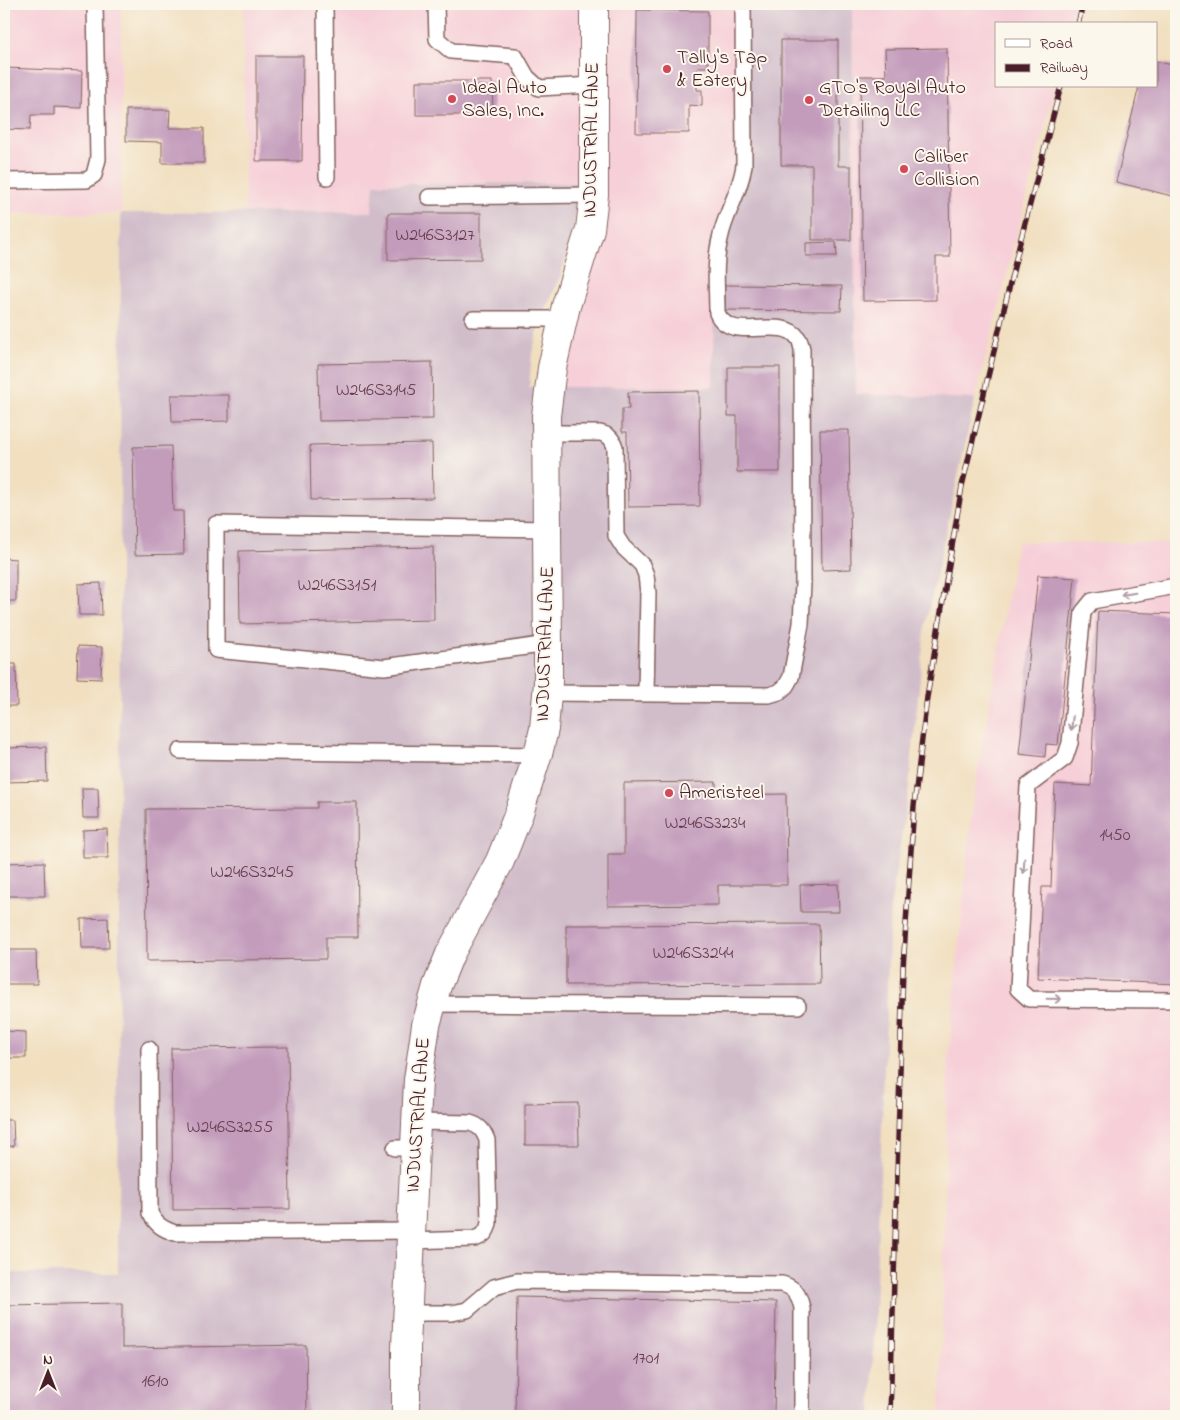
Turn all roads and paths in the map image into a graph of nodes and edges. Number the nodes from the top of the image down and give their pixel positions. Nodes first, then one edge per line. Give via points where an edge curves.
1 (95, 4) edge
2 (325, 4) edge
3 (436, 4) edge
4 (594, 4) edge
5 (744, 4) edge
6 (593, 85) junction
7 (326, 176) dead end
8 (4, 181) edge
9 (594, 195) junction
10 (429, 197) dead end
11 (473, 319) dead end
12 (563, 319) junction
13 (546, 433) junction
14 (548, 529) junction
15 (1176, 586) edge
16 (548, 644) junction
17 (547, 693) junction
18 (646, 694) junction
19 (180, 751) dead end
20 (537, 755) junction
21 (1176, 1000) edge
22 (432, 1004) junction
23 (798, 1006) dead end
24 (149, 1049) dead end
25 (409, 1140) junction
26 (411, 1236) junction
27 (408, 1313) junction
28 (406, 1416) edge
29 (802, 1416) edge

1 - 8 lane via 98,159 94,175 86,180
2 - 7 lane
3 - 6 lane via 437,39 451,51 515,56 528,77 540,88
4 - 6 street, INDUSTRIAL LANE
5 - 18 lane via 744,165 716,258 717,313 720,321 732,327 791,331 799,338 802,348 801,624 791,677 780,692 769,695
6 - 9 street, INDUSTRIAL LANE
9 - 10 lane
9 - 12 street, INDUSTRIAL LANE via 590,229
11 - 12 lane
12 - 13 street, INDUSTRIAL LANE via 552,368
13 - 14 street, INDUSTRIAL LANE
13 - 18 lane via 600,433 613,440 616,536 642,565 646,575
14 - 16 street, INDUSTRIAL LANE
14 - 16 lane via 216,524 216,650 384,667
15 -> 21 lane via 1092,601 1083,612 1070,743 1065,758 1028,786 1018,989 1029,999
16 - 17 street, INDUSTRIAL LANE
17 - 18 lane
17 - 20 street, INDUSTRIAL LANE via 544,729
19 - 20 lane
20 - 22 street, INDUSTRIAL LANE via 500,861 450,954
22 - 23 lane
22 - 25 street, INDUSTRIAL LANE
24 - 26 lane via 150,1213 163,1229 175,1234
25 - 26 street, INDUSTRIAL LANE
25 - 26 lane via 470,1122 483,1131 487,1140 489,1223 482,1237 474,1239
26 - 27 street, INDUSTRIAL LANE
27 - 28 street, INDUSTRIAL LANE
27 - 29 lane via 467,1310 494,1288 517,1281 782,1284 792,1287 799,1295 802,1308

